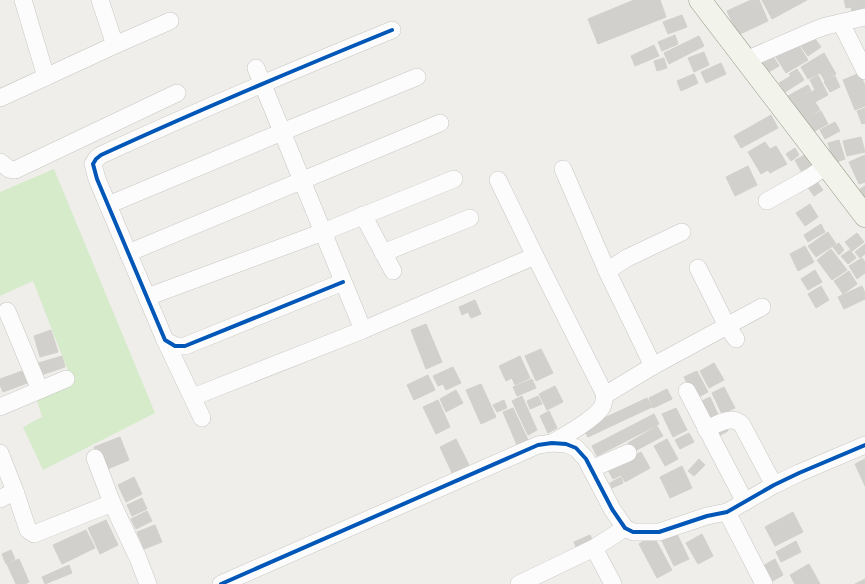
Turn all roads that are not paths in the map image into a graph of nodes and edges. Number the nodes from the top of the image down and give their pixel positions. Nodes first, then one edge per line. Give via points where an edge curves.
1 (23, 0) edge
2 (100, 0) edge
3 (700, 0) edge
4 (865, 18) edge
5 (170, 22) dead end
6 (841, 23) junction
7 (392, 30) dead end
8 (115, 45) junction
9 (746, 60) junction
10 (865, 72) edge
11 (259, 76) junction
12 (46, 77) junction
13 (417, 77) dead end
14 (177, 93) dead end
15 (0, 98) edge
16 (440, 123) dead end
17 (282, 132) junction
18 (0, 162) edge
19 (826, 166) junction
20 (563, 169) dead end
21 (454, 178) dead end
22 (498, 180) dead end
23 (302, 181) junction
24 (767, 201) dead end
25 (108, 205) junction
26 (363, 215) junction
27 (865, 216) edge
28 (470, 218) dead end
29 (323, 232) junction
30 (682, 232) dead end
31 (128, 253) junction
32 (384, 253) junction
33 (535, 256) junction
34 (698, 268) dead end
35 (393, 271) dead end
36 (607, 271) junction
37 (343, 282) junction
38 (147, 297) junction
39 (762, 307) dead end
40 (7, 311) dead end
41 (363, 330) junction
42 (731, 333) junction
43 (165, 340) junction
44 (653, 366) junction
45 (66, 379) dead end
46 (40, 390) junction
47 (687, 391) dead end
48 (605, 395) junction
49 (193, 397) junction
50 (0, 407) edge
51 (202, 418) dead end
52 (706, 429) junction
53 (552, 443) junction
54 (865, 445) edge
55 (0, 453) edge
56 (628, 453) dead end
57 (94, 458) dead end
58 (591, 469) junction
59 (774, 485) junction
60 (7, 495) edge
61 (745, 502) junction
62 (112, 503) junction
63 (727, 512) junction
64 (625, 528) junction
65 (594, 548) junction
66 (529, 582) edge
67 (148, 584) edge
68 (221, 584) edge
69 (613, 584) edge
70 (764, 584) edge

1 - 12 street
2 - 8 street
3 - 9 street
4 - 6 street
5 - 8 street
6 - 9 street via 815,30
6 - 10 street
7 - 11 street
8 - 12 street
9 - 19 street
11 - 17 street
11 - 25 street via 96,159 93,164
12 - 15 street
13 - 17 street
14 - 18 street via 15,170 8,169
16 - 23 street
17 - 23 street
17 - 25 street
19 - 24 street
19 - 27 street
20 - 36 street
21 - 26 street
22 - 33 street
23 - 29 street
23 - 31 street
25 - 31 street
26 - 29 street
26 - 32 street
28 - 32 street
29 - 37 street
29 - 38 street
30 - 36 street via 627,258
31 - 38 street
32 - 35 street
33 - 41 street
33 - 48 street
34 - 42 street
36 - 44 street
37 - 41 street
37 - 43 street via 185,346 175,346
38 - 43 street
39 - 42 street
40 - 46 street
41 - 49 street
42 - 44 street
43 - 49 street
44 - 48 street
45 - 46 street
46 - 50 street
47 - 52 street
48 - 53 street via 602,407 596,414
49 - 51 street
52 - 59 street via 729,419 739,422
52 - 61 street
53 - 58 street via 576,448
53 - 68 street via 538,446
54 - 59 street
55 - 60 street
56 - 58 street
57 - 62 street
58 - 64 street
59 - 61 street
60 - 62 street via 28,530 34,534
61 - 63 street
62 - 67 street
63 - 64 street via 659,532 633,532
63 - 70 street
64 - 65 street
65 - 66 street
65 - 69 street

